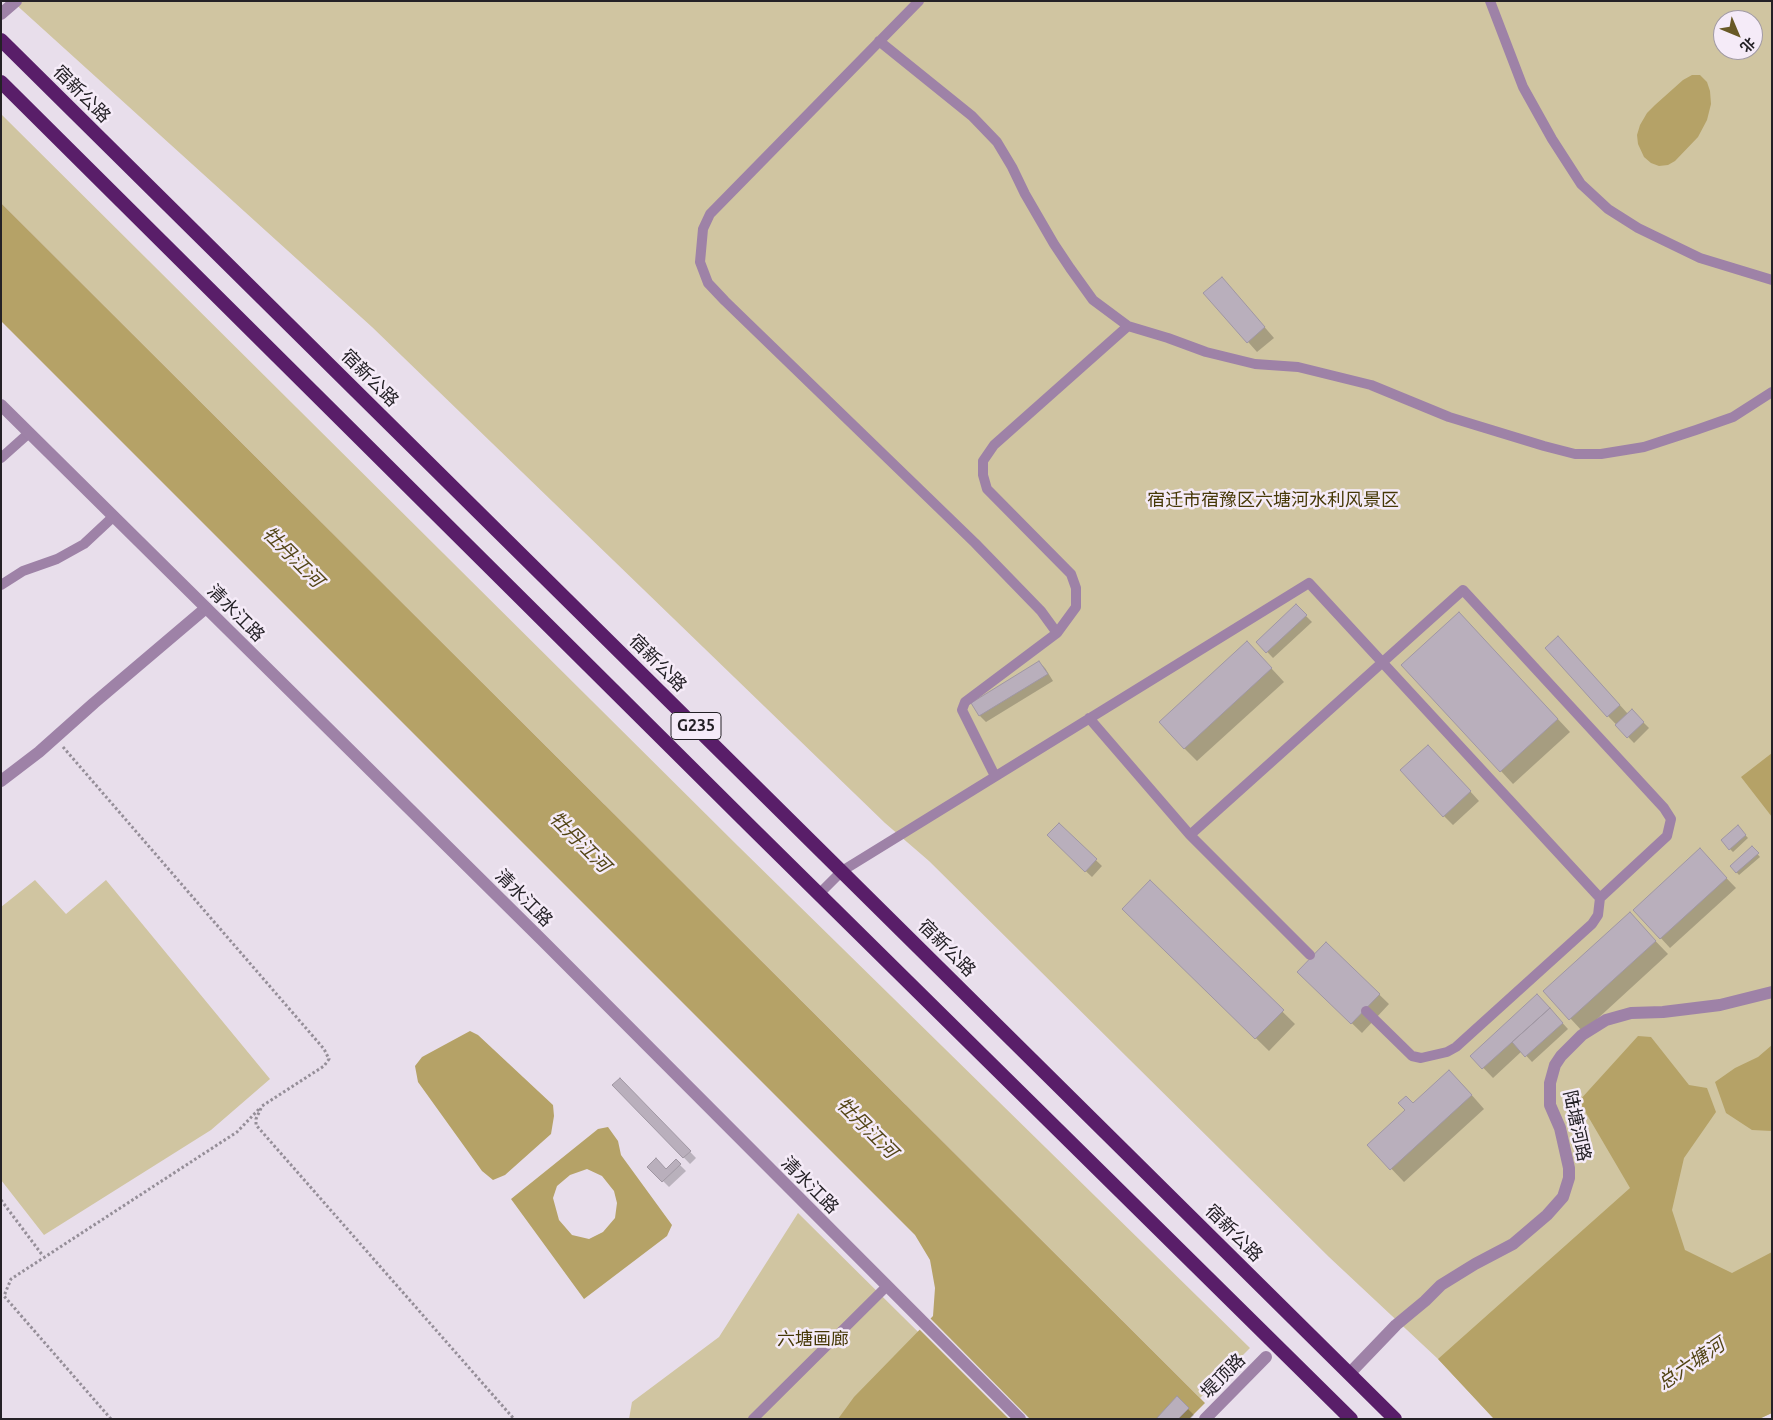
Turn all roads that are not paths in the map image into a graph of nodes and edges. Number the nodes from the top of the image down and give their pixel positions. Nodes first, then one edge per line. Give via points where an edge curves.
1 (16, 1) edge
2 (919, 1) edge
3 (1490, 1) edge
4 (1, 14) edge
5 (1, 40) edge
6 (879, 40) junction
7 (1, 82) edge
8 (1772, 280) edge
9 (1128, 326) junction
10 (1772, 392) edge
11 (1, 405) edge
12 (29, 433) junction
13 (1, 458) edge
14 (114, 516) junction
15 (1, 585) edge
16 (206, 608) junction
17 (1057, 633) junction
18 (1382, 661) junction
19 (1089, 718) junction
20 (995, 776) junction
21 (1, 781) edge
22 (1190, 835) junction
23 (842, 870) junction
24 (819, 894) junction
25 (1600, 898) junction
26 (1310, 955) dead end
27 (1772, 992) edge
28 (1366, 1011) dead end
29 (887, 1286) junction
30 (1266, 1358) dead end
31 (1349, 1374) junction
32 (1392, 1416) edge
33 (753, 1419) edge
34 (1020, 1419) edge
35 (1205, 1419) edge
36 (1351, 1419) edge

1 - 4 street
2 - 6 lane
3 - 8 lane via 1523,87 1581,184 1608,209 1638,228 1700,258
5 - 23 highway, 宿新公路 / G235
6 - 9 lane via 972,116 997,142 1070,268 1093,300
6 - 17 lane via 710,214 700,246 702,271 708,283 725,301 981,550 1041,611
7 - 24 highway, G235
9 - 10 lane via 1255,364 1298,367 1371,385 1449,417 1575,454 1601,454 1644,446 1696,430 1733,417
9 - 17 lane via 994,445 983,461 987,489 1071,574 1076,588 1076,607
11 - 12 street, 清水江路
12 - 13 lane
12 - 14 street, 清水江路
14 - 15 lane via 84,544 57,559 23,571
14 - 16 street, 清水江路
16 - 21 street
16 - 29 street, 清水江路
17 - 20 lane via 965,702 962,710
18 - 19 lane via 1309,583
18 - 22 lane
18 - 25 lane
18 - 25 lane via 1463,590 1497,626 1671,819 1667,836
19 - 20 lane
19 - 22 lane
20 - 23 lane
22 - 26 lane
23 - 24 lane
23 - 31 highway, 宿新公路 / G235
24 - 36 highway, G235
25 - 28 lane via 1598,915 1592,924 1456,1047 1446,1052 1421,1058 1412,1056
27 - 31 street, 陆塘河路 via 1720,1005 1631,1013 1606,1020 1582,1035 1561,1056 1550,1082 1550,1104 1560,1128 1569,1168 1563,1196 1547,1215 1513,1244 1441,1285 1396,1325
29 - 33 lane
29 - 34 street, 清水江路
30 - 35 street, 堤顶路
31 - 32 highway, 宿新公路 / G235

